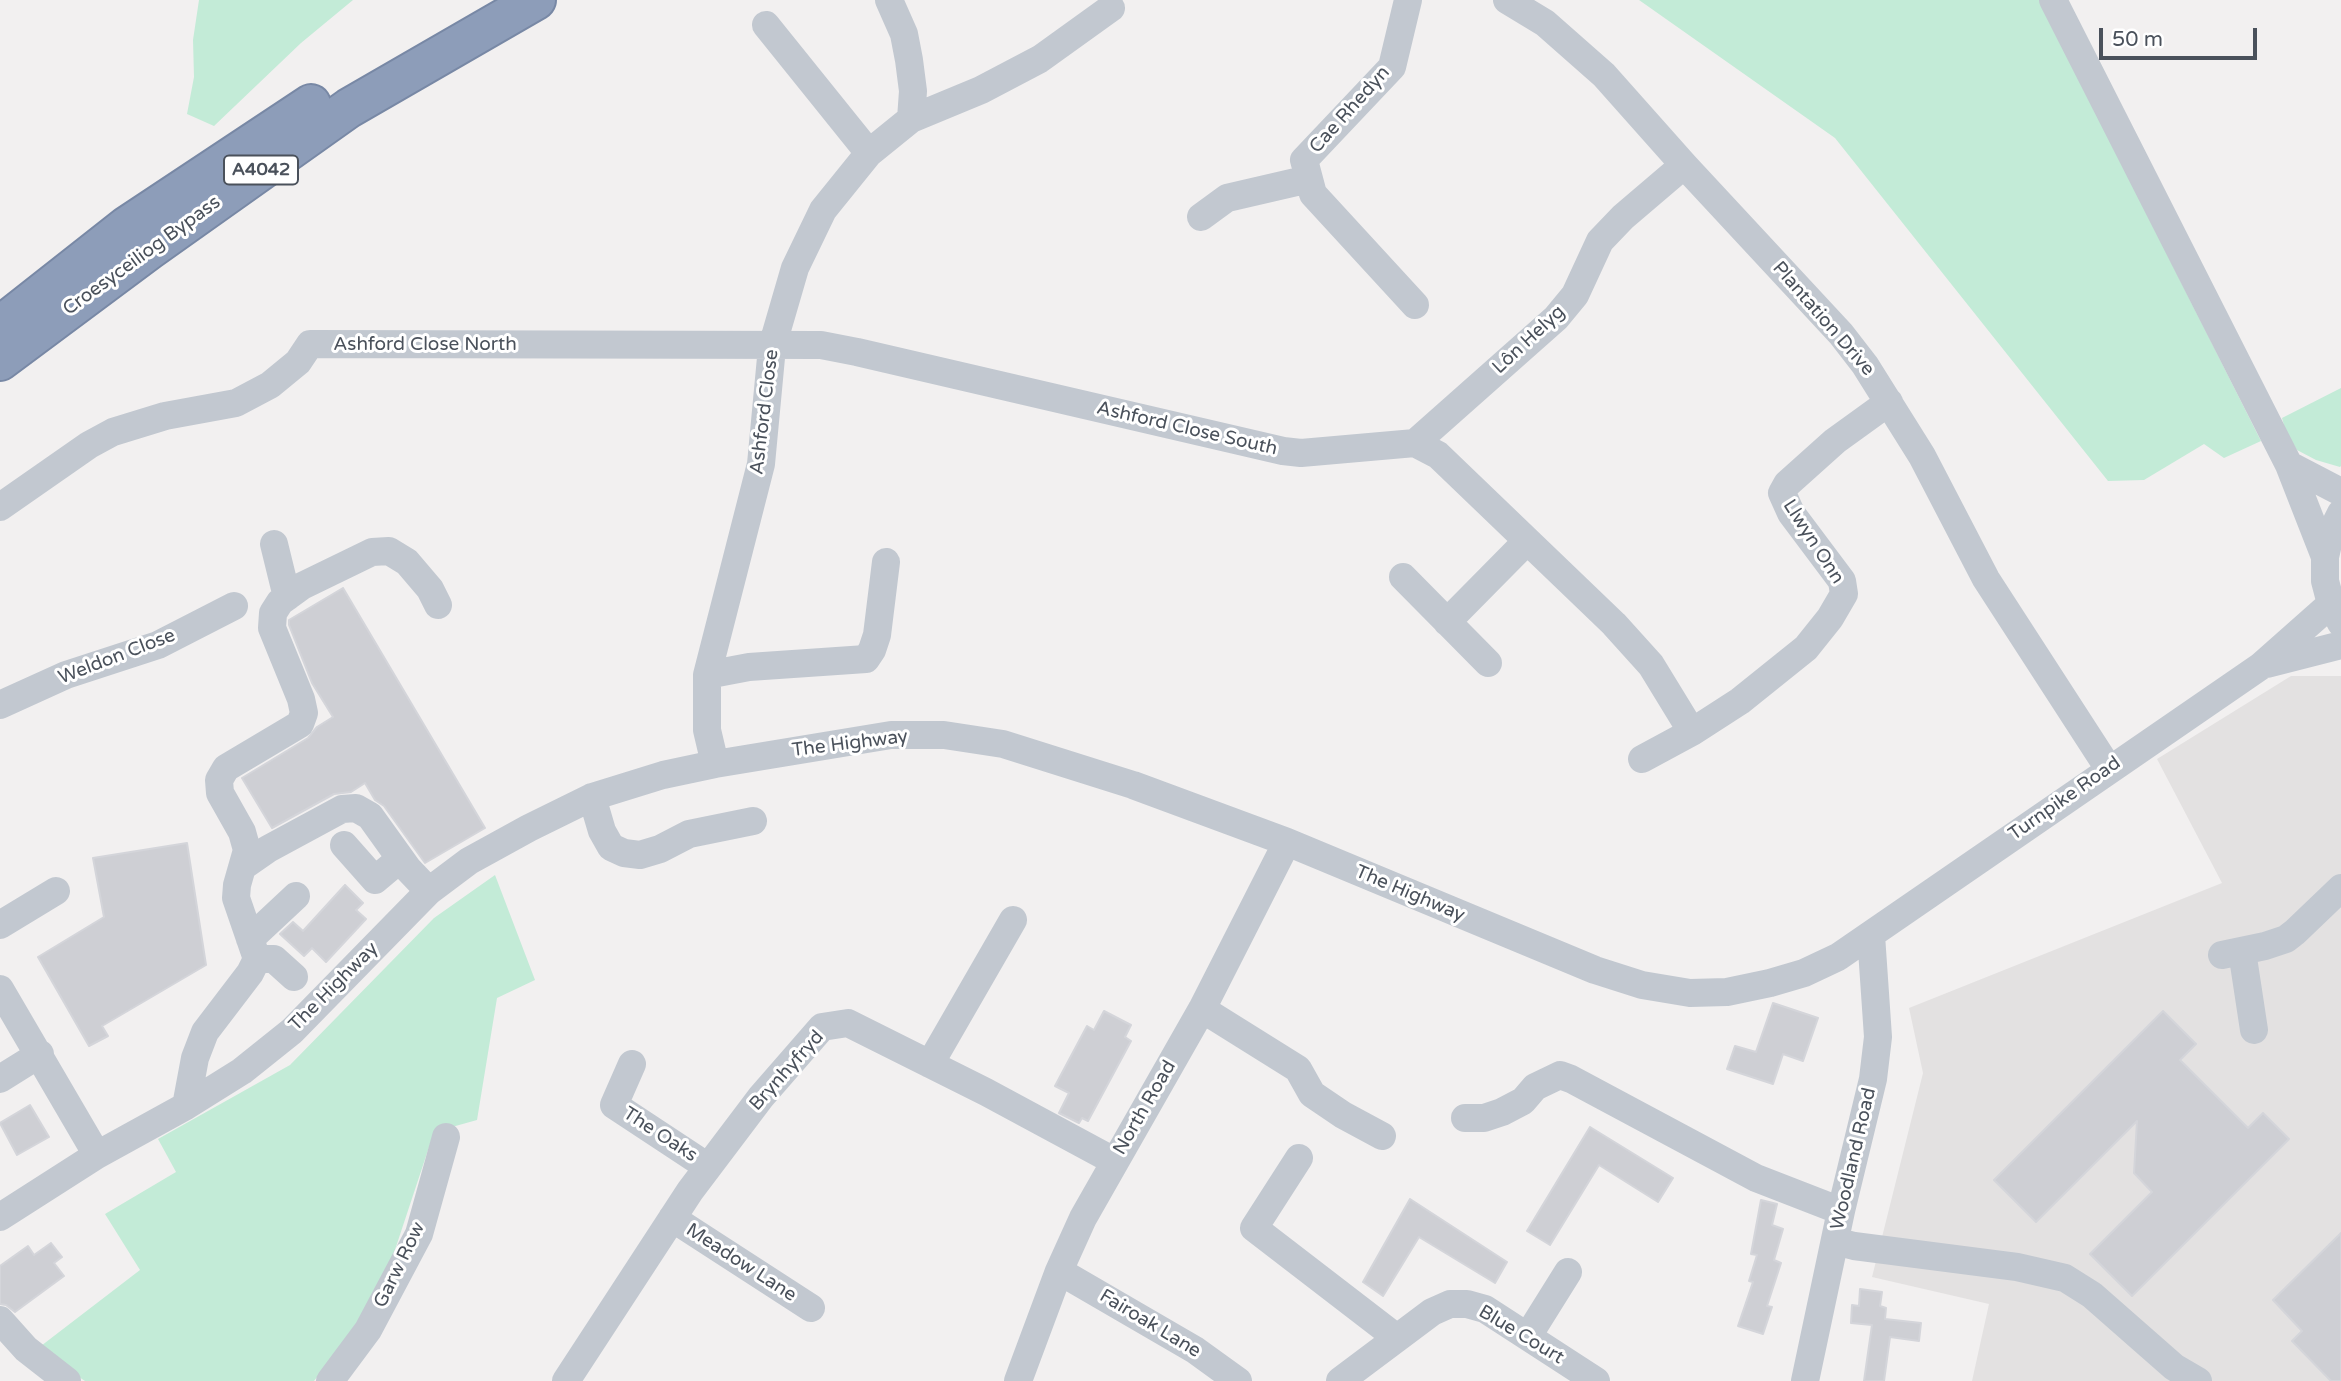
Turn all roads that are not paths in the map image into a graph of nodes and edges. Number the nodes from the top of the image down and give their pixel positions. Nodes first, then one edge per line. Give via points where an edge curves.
1 (484, 0) edge
2 (536, 0) edge
3 (889, 0) edge
4 (1408, 0) edge
5 (1507, 0) edge
6 (2053, 0) edge
7 (1111, 8) dead end
8 (766, 25) dead end
9 (911, 119) junction
10 (869, 153) junction
11 (1684, 165) junction
12 (1308, 178) junction
13 (1201, 217) dead end
14 (1415, 305) dead end
15 (0, 326) edge
16 (772, 346) junction
17 (0, 360) edge
18 (1889, 402) junction
19 (1415, 443) junction
20 (2289, 465) junction
21 (2341, 492) edge
22 (0, 507) edge
23 (2341, 513) edge
24 (1527, 541) junction
25 (274, 544) dead end
26 (2325, 557) junction
27 (886, 562) dead end
28 (1403, 577) dead end
29 (287, 597) junction
30 (439, 605) dead end
31 (234, 606) dead end
32 (2336, 614) edge
33 (1447, 621) junction
34 (2341, 645) edge
35 (1488, 663) dead end
36 (2261, 666) junction
37 (707, 675) junction
38 (0, 705) edge
39 (1692, 732) junction
40 (1642, 759) dead end
41 (715, 764) junction
42 (2109, 769) junction
43 (592, 797) junction
44 (753, 821) dead end
45 (1287, 842) junction
46 (344, 845) dead end
47 (400, 859) junction
48 (245, 865) junction
49 (2341, 888) edge
50 (56, 891) dead end
51 (429, 891) junction
52 (296, 896) dead end
53 (1013, 920) dead end
54 (0, 925) edge
55 (1871, 935) junction
56 (253, 949) junction
57 (294, 977) dead end
58 (0, 989) edge
59 (1202, 1009) junction
60 (2254, 1030) dead end
61 (40, 1054) junction
62 (632, 1064) dead end
63 (930, 1064) junction
64 (0, 1079) edge
65 (186, 1106) junction
66 (1465, 1118) dead end
67 (1382, 1136) dead end
68 (446, 1137) dead end
69 (97, 1155) junction
70 (1299, 1158) dead end
71 (1114, 1161) junction
72 (708, 1167) junction
73 (1841, 1211) junction
74 (0, 1217) edge
75 (672, 1218) junction
76 (1835, 1241) junction
77 (1059, 1271) junction
78 (1568, 1272) dead end
79 (811, 1308) dead end
80 (0, 1320) edge
81 (1528, 1336) junction
82 (1397, 1338) junction
83 (67, 1381) edge
84 (330, 1381) edge
85 (566, 1381) edge
86 (1018, 1381) edge
87 (1238, 1381) edge
88 (1340, 1381) edge
89 (1596, 1381) edge
90 (1805, 1381) edge
91 (2198, 1381) edge

1 - 15 highway, Croesyceiliog Bypass / A4042 via 344,82 139,219
2 - 17 highway, Croesyceiliog Bypass / A4042 via 349,108
3 - 9 street via 909,60
4 - 12 street, Cae Rhedyn via 1392,67 1304,160
5 - 11 street, Plantation Drive via 1545,23 1604,75
6 - 20 street
7 - 9 street, Ashford Close via 1040,59
8 - 10 street
9 - 10 street, Ashford Close
10 - 16 street, Ashford Close via 822,210 795,268
11 - 18 street, Plantation Drive via 1841,334
11 - 19 street, Lôn Helyg via 1600,241 1575,295 1556,318
12 - 13 street via 1227,198
12 - 14 street, Cae Rhedyn via 1313,194
16 - 19 street, Ashford Close South via 821,345 857,352 1283,452
16 - 22 street, Ashford Close North via 310,344 298,362 270,385 236,403 165,416 113,432
16 - 37 street, Ashford Close via 761,464
18 - 39 street, Llwyn Onn via 1835,441 1782,493 1791,513 1842,581 1844,594 1838,606 1806,648 1740,701
18 - 42 street, Plantation Drive via 1986,579
19 - 24 street via 1438,455
20 - 21 street
20 - 26 street
23 - 26 street, Turnpike Road
24 - 33 street
24 - 39 street via 1651,665
25 - 29 street
26 - 32 street, Turnpike Road via 2325,581
27 - 37 street via 877,635 866,659 749,667
28 - 33 street
29 - 30 street via 372,552 389,551 407,562
29 - 48 street via 273,613 272,628 301,699 304,713 300,724 226,768 219,779 220,793 242,832
31 - 38 street, Weldon Close via 158,645 66,675
32 - 36 street, Turnpike Road
33 - 35 street
34 - 36 street, Turnpike Road
36 - 42 street, Turnpike Road
37 - 41 street, Ashford Close via 707,730
39 - 40 street, Llwyn Onn
41 - 43 street, The Highway
41 - 45 street, The Highway via 891,736 944,735 1003,744 1070,763
42 - 55 street, Turnpike Road
43 - 44 street via 611,847 624,853 640,855 689,834
43 - 51 street, The Highway via 469,860
45 - 55 street, The Highway via 1595,971 1690,993 1727,992 1804,973
45 - 59 street, North Road
46 - 47 street via 374,880
47 - 48 street via 370,816 356,808 342,809
47 - 51 street
48 - 56 street via 236,898
49 - 60 street via 2286,939 2232,953
50 - 54 street
51 - 65 street, The Highway via 292,1031 242,1071
52 - 56 street
53 - 63 street
55 - 73 street, Woodland Road via 1878,1037 1873,1079
56 - 57 street via 274,959
56 - 65 street via 250,973 205,1032
58 - 61 street
59 - 67 street via 1298,1069 1312,1094
59 - 71 street, North Road
61 - 64 street
61 - 69 street
62 - 72 street, The Oaks via 614,1105
63 - 71 street, Brynhyfryd
63 - 72 street, Brynhyfryd via 848,1023 822,1027
65 - 69 street, The Highway
66 - 73 street via 1502,1112 1560,1075 1756,1178
68 - 84 street, Garw Row via 419,1234 368,1330
69 - 74 street, The Highway
70 - 82 street via 1254,1228
71 - 77 street, North Road
72 - 75 street, Brynhyfryd
73 - 76 street, Woodland Road
75 - 79 street, Meadow Lane
75 - 85 street, Brynhyfryd
76 - 90 street, Woodland Road
76 - 91 street via 2065,1278 2092,1295 2174,1367
77 - 86 street, North Road
77 - 87 street, Fairoak Lane via 1195,1350
78 - 81 street
80 - 83 street via 26,1349
81 - 82 street, Blue Court via 1485,1309 1450,1304
81 - 89 street, Blue Court
82 - 88 street, Blue Court

